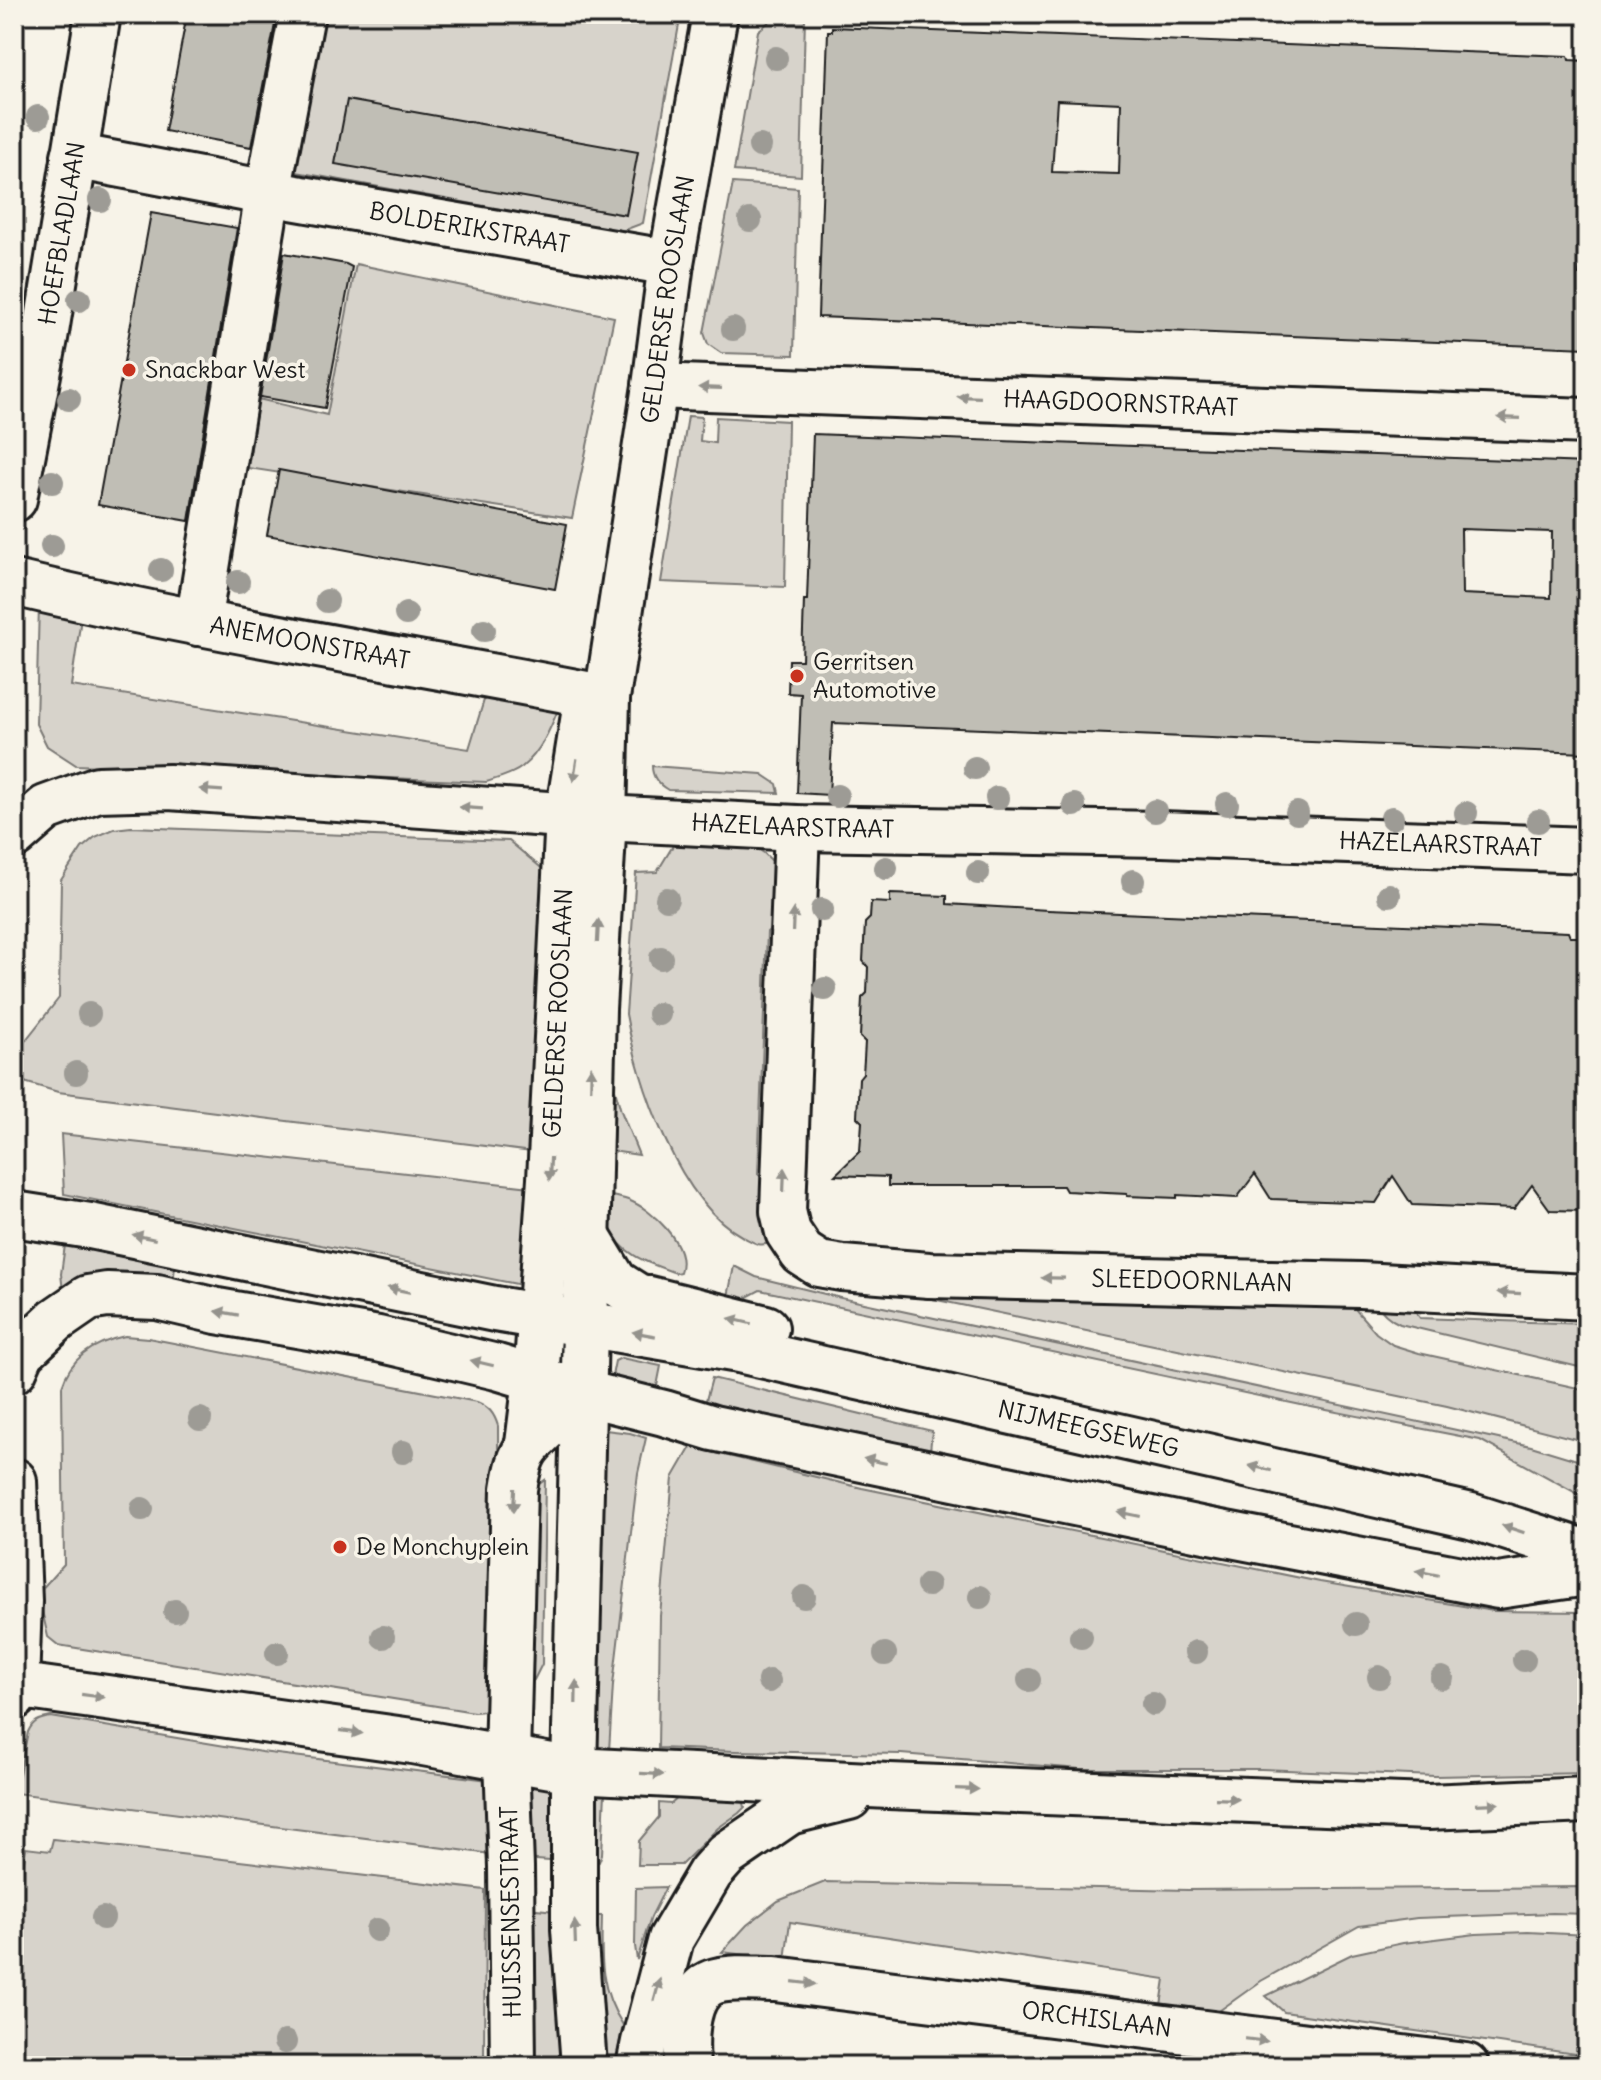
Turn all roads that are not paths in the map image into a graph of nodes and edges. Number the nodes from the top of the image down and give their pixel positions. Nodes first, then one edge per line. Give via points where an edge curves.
1 (98, 14) edge
2 (302, 14) edge
3 (715, 14) edge
4 (74, 156) junction
5 (268, 193) junction
6 (671, 263) junction
7 (30, 333) edge
8 (655, 386) junction
9 (1587, 421) edge
10 (14, 499) edge
11 (14, 583) edge
12 (198, 623) junction
13 (597, 696) junction
14 (586, 816) junction
15 (797, 828) junction
16 (14, 836) edge
17 (1587, 850) edge
18 (14, 1214) edge
19 (587, 1236) junction
20 (1587, 1297) edge
21 (540, 1316) junction
22 (586, 1324) junction
23 (14, 1370) edge
24 (536, 1379) junction
25 (584, 1393) junction
26 (528, 1444) junction
27 (1185, 1451) junction
28 (14, 1481) edge
29 (1587, 1553) edge
30 (1587, 1573) edge
31 (15, 1689) edge
32 (507, 1758) junction
33 (574, 1770) junction
34 (889, 1786) junction
35 (1587, 1800) edge
36 (1197, 2050) edge
37 (513, 2066) edge
38 (584, 2066) edge
39 (639, 2066) edge
40 (687, 2066) edge
41 (1466, 2066) edge

1 - 4 street, HOEFBLADLAAN
2 - 5 street
3 - 6 street, GELDERSE ROOSLAAN
4 - 5 street, BOLDERIKSTRAAT
4 - 7 street, HOEFBLADLAAN
5 - 6 street, BOLDERIKSTRAAT
5 - 12 street
6 - 8 street, GELDERSE ROOSLAAN
7 - 10 street, HOEFBLADLAAN
9 -> 8 street, HAAGDOORNSTRAAT
8 - 13 street, GELDERSE ROOSLAAN via 624,587
11 - 12 street, ANEMOONSTRAAT
12 - 13 street, ANEMOONSTRAAT
13 - 14 street, GELDERSE ROOSLAAN
14 - 15 street, HAZELAARSTRAAT
14 -> 16 street, HAZELAARSTRAAT via 169,787 98,789 46,808
19 -> 14 street, GELDERSE ROOSLAAN via 593,1009
14 -> 21 street, GELDERSE ROOSLAAN
15 - 17 street, HAZELAARSTRAAT via 1162,834
20 -> 15 street, SLEEDOORNLAAN via 1360,1285 929,1275 819,1264 802,1253 788,1232 783,1211
21 -> 18 street
19 - 22 street, GELDERSE ROOSLAAN
27 -> 19 street via 1152,1420 637,1296 615,1282
21 - 22 street
21 - 24 street, GELDERSE ROOSLAAN
22 - 25 street
27 -> 22 street, NIJMEEGSEWEG via 739,1350
24 -> 23 street via 378,1339 157,1297 107,1295 88,1298 56,1320 22,1352
24 - 25 street
24 - 26 street, GELDERSE ROOSLAAN
25 - 26 street
30 -> 25 street via 1498,1586 713,1428
33 -> 25 street
26 -> 32 street via 518,1462 514,1489
29 -> 27 street, NIJMEEGSEWEG via 1471,1516
28 - 31 street via 19,1601
31 -> 32 street
32 - 33 street
32 - 37 street, HUISSENSESTRAAT
33 -> 34 street
38 -> 33 street via 574,1929
34 -> 35 street via 1428,1807
39 -> 34 street via 671,1939 726,1855 789,1812
40 -> 36 street, ORCHISLAAN via 689,2014 695,2000 702,1988 726,1979 775,1979
36 -> 41 street, ORCHISLAAN

